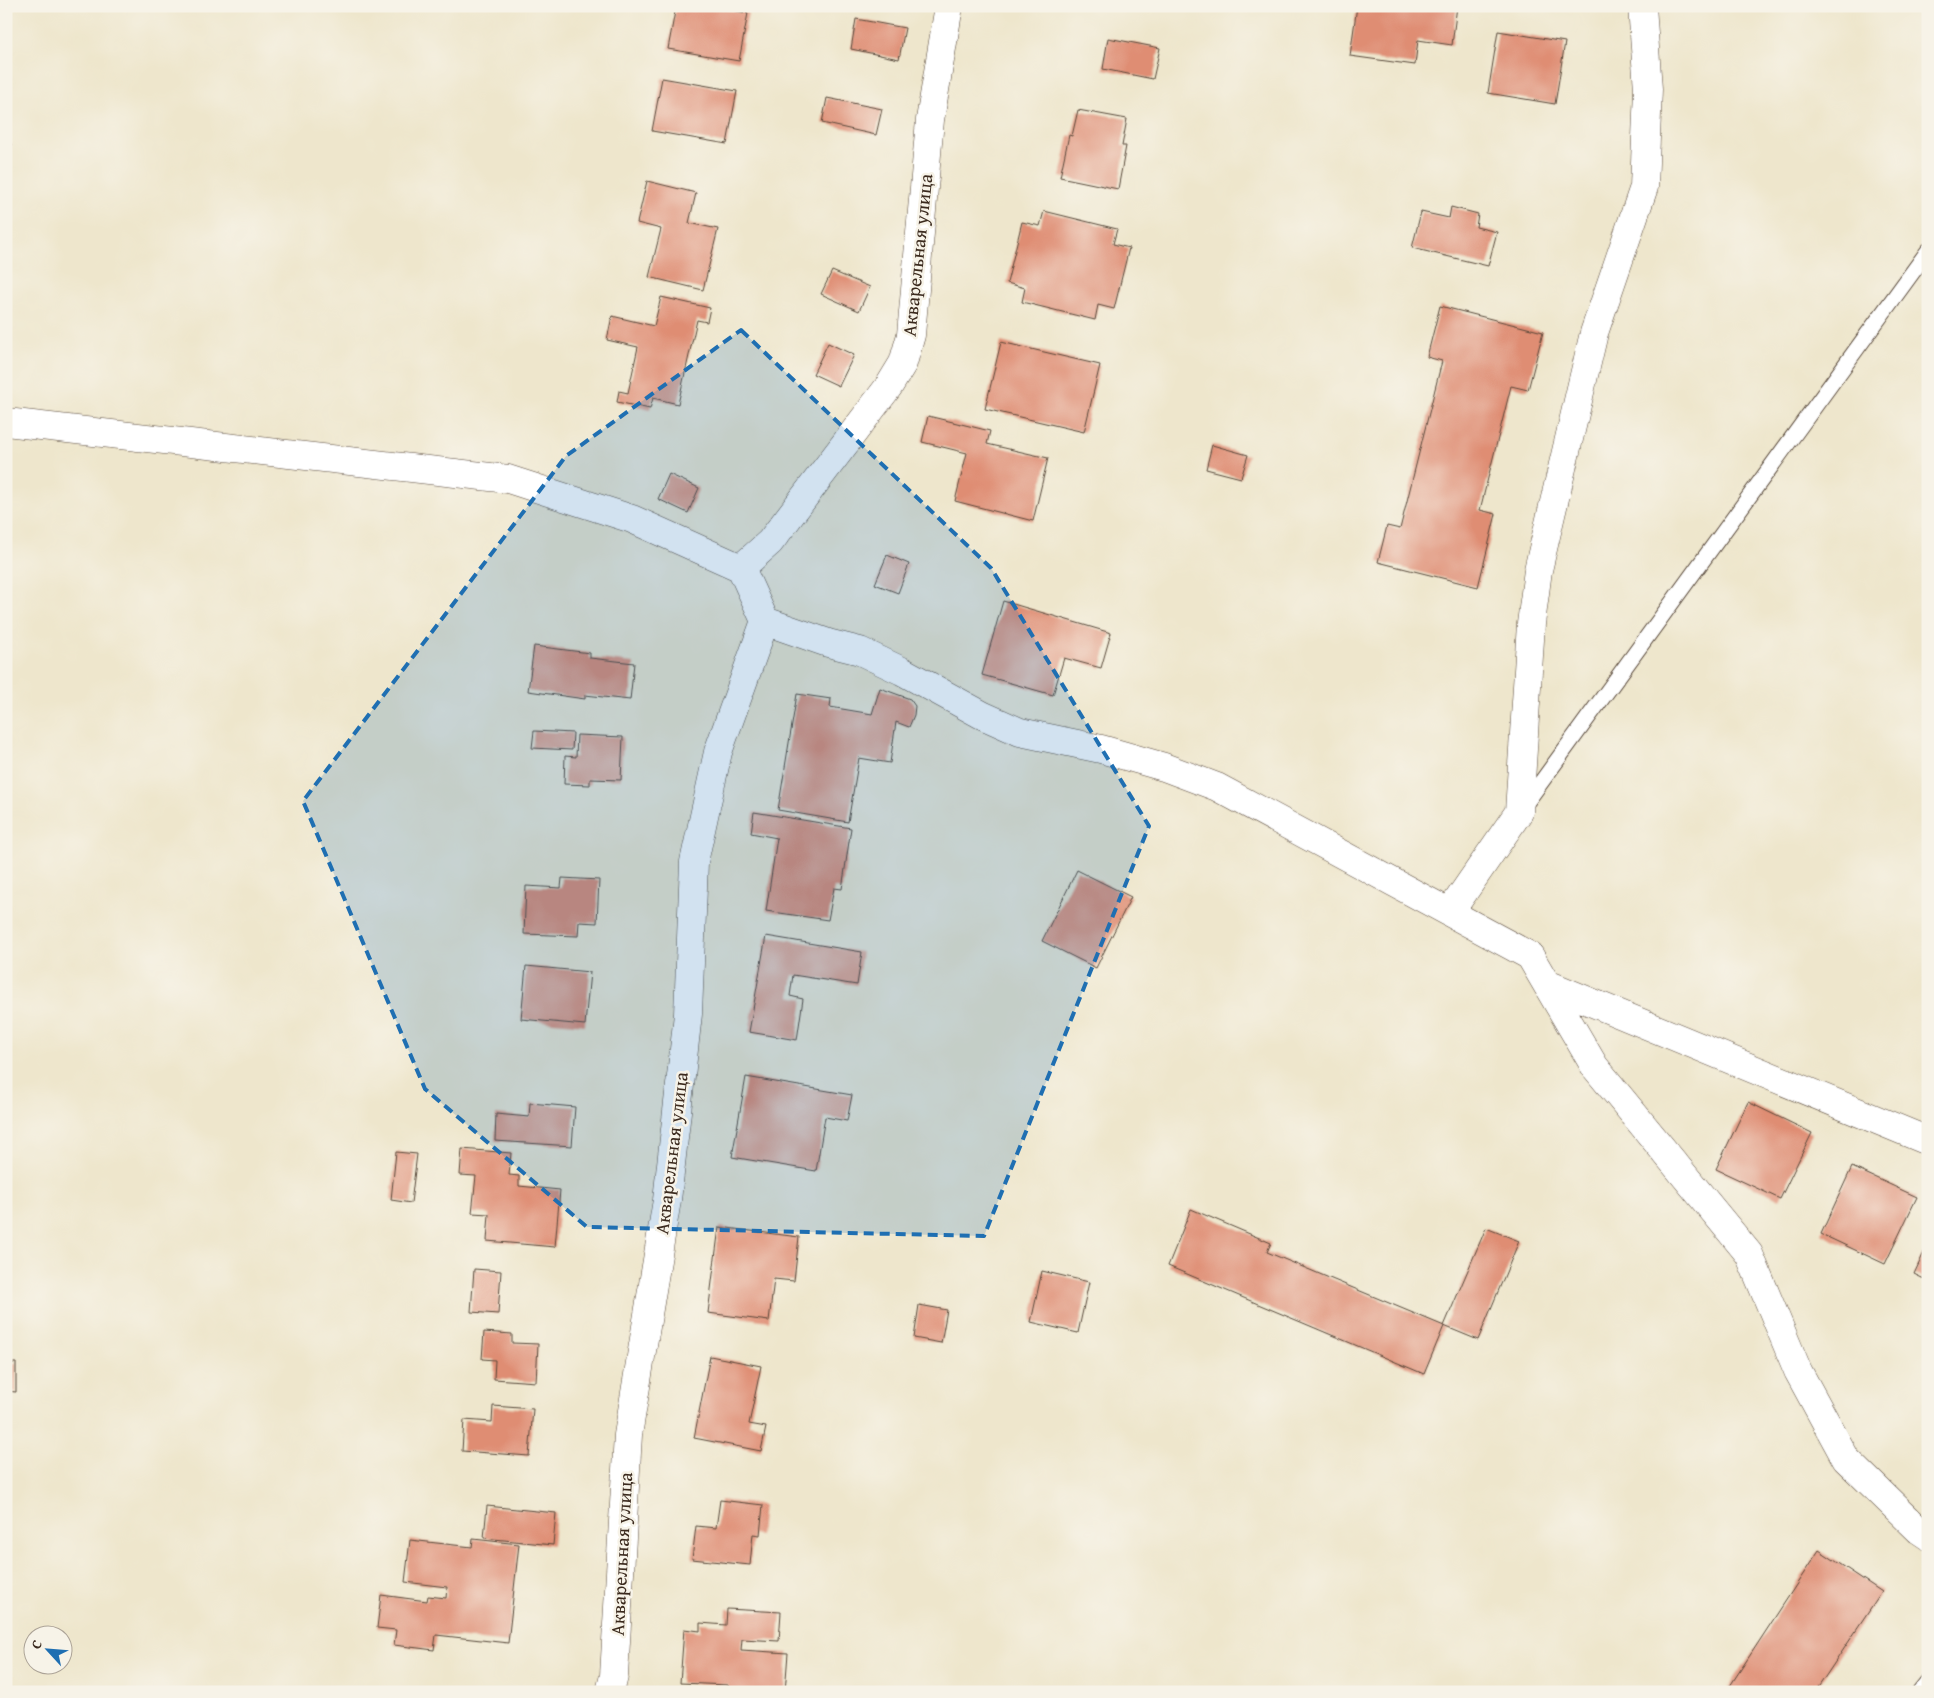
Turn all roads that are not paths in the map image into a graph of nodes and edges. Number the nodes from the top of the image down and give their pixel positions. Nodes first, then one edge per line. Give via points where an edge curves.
1 (949, 6) edge
2 (1642, 6) edge
3 (1928, 251) edge
4 (6, 422) edge
5 (740, 568) junction
6 (765, 621) junction
7 (1519, 812) junction
8 (1450, 912) junction
9 (1547, 984) junction
10 (1928, 1141) edge
11 (1928, 1536) edge
12 (1928, 1682) edge
13 (610, 1692) edge
14 (1920, 1692) edge

1 - 5 street, Акварельная улица via 930,120 911,335 903,363 770,542
2 - 7 street via 1648,89 1644,187 1594,333 1538,570 1531,624
3 - 7 lane
4 - 5 street via 508,479 632,519
5 - 6 street
6 - 8 street via 860,651 1020,732 1101,749 1164,767 1217,787
6 - 13 street, Акварельная улица via 718,752 694,862 688,1014 666,1200 628,1435 614,1676
7 - 8 street
8 - 9 street via 1530,956
9 - 10 street
9 - 11 street via 1595,1068 1749,1254 1798,1371 1846,1459
12 - 14 lane

